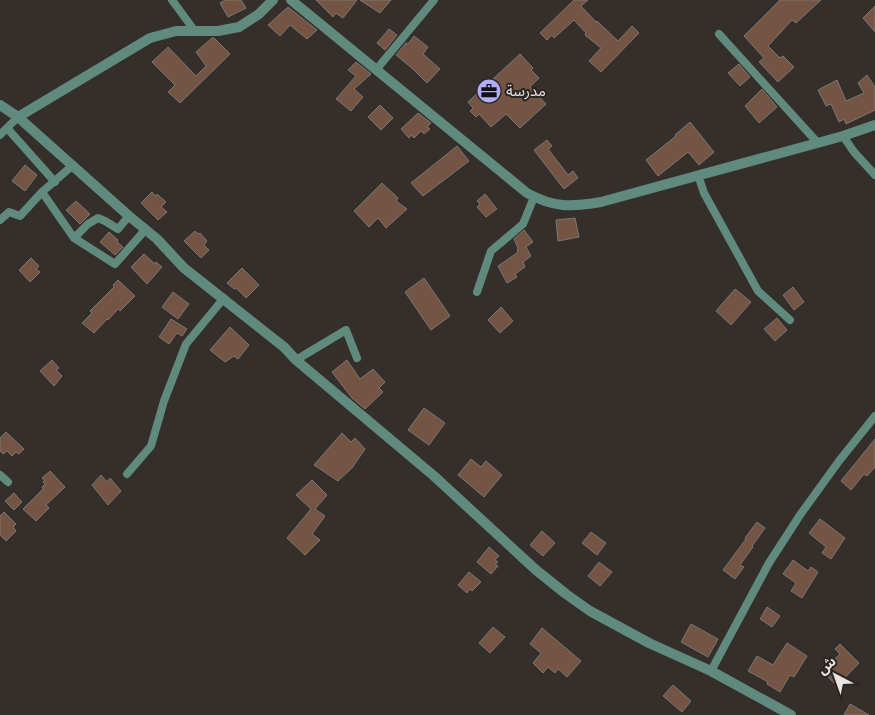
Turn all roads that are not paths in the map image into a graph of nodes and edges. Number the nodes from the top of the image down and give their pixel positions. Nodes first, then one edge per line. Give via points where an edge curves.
1 (172, 0) edge
2 (273, 0) edge
3 (291, 0) edge
4 (434, 0) edge
5 (194, 30) junction
6 (719, 34) dead end
7 (376, 70) junction
8 (0, 105) edge
9 (18, 117) junction
10 (875, 126) edge
11 (7, 128) junction
12 (0, 135) edge
13 (843, 136) junction
14 (817, 142) junction
15 (72, 166) junction
16 (698, 175) junction
17 (875, 175) edge
18 (55, 182) junction
19 (42, 192) junction
20 (534, 197) junction
21 (129, 216) junction
22 (0, 220) edge
23 (146, 229) junction
24 (74, 238) junction
25 (477, 292) dead end
26 (224, 298) junction
27 (790, 320) dead end
28 (357, 358) dead end
29 (296, 360) junction
30 (875, 416) edge
31 (127, 474) dead end
32 (0, 475) edge
33 (8, 482) dead end
34 (711, 671) junction
35 (792, 715) edge

1 - 5 street
2 - 5 street via 239,27 218,31
3 - 7 street
4 - 7 street
5 - 9 street via 176,30 150,38
6 - 14 street
7 - 20 street
8 - 9 street
9 - 11 street
9 - 15 street
10 - 13 street
11 - 12 street
11 - 18 street
13 - 14 street
13 - 17 street
14 - 16 street
15 - 18 street
15 - 21 street
16 - 20 street via 576,207 560,206
16 - 27 street via 704,193 758,291
18 - 19 street
19 - 22 street via 20,216 9,212
19 - 24 street
20 - 25 street via 523,224 491,251
21 - 23 street
21 - 24 street via 118,229 98,218
23 - 24 street via 115,264
23 - 26 street via 184,268
26 - 29 street
26 - 31 street via 186,344 151,446
28 - 29 street via 346,330
29 - 34 street via 434,476 566,594 649,643
30 - 34 street via 779,547
32 - 33 street
34 - 35 street

